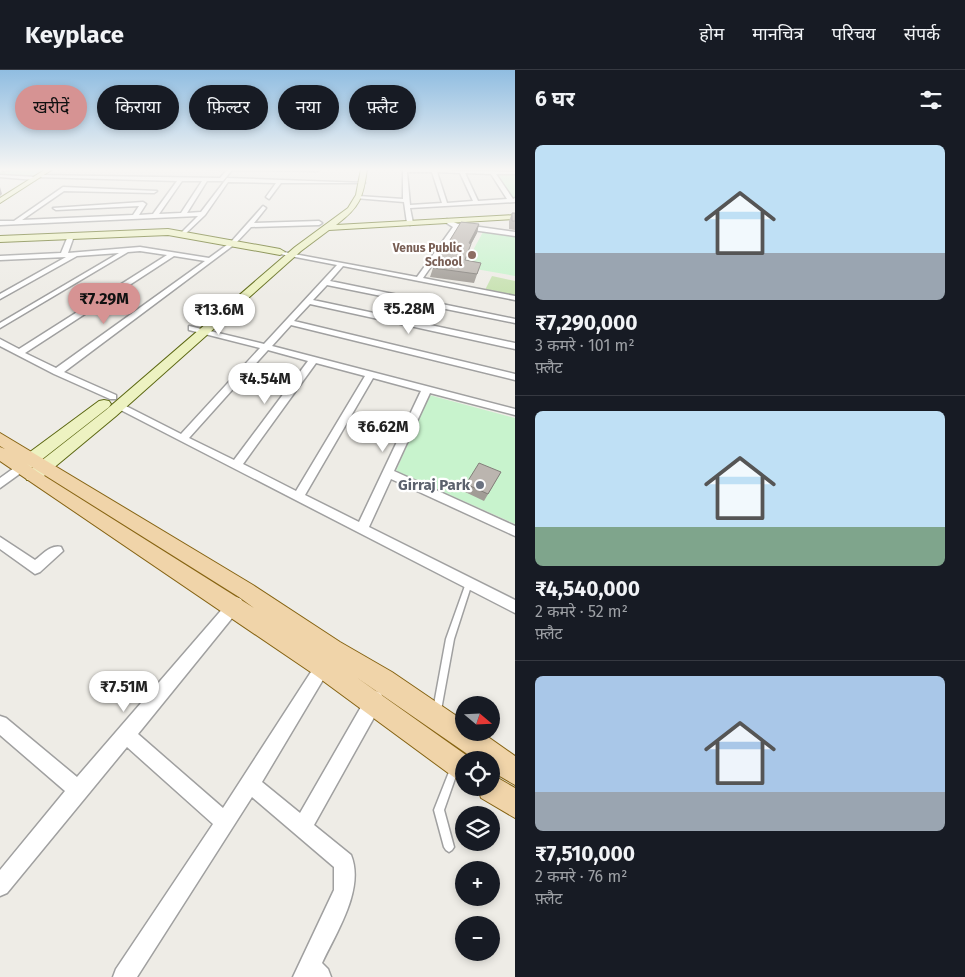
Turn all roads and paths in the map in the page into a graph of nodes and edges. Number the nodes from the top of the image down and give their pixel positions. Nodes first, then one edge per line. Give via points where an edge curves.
1 (30, 211) edge
2 (138, 211) edge
3 (158, 211) edge
4 (185, 211) edge
5 (205, 211) edge
6 (260, 211) edge
7 (338, 211) edge
8 (349, 211) edge
9 (408, 211) edge
10 (203, 214) junction
11 (183, 215) junction
12 (135, 216) junction
13 (155, 216) junction
14 (515, 217) edge
15 (16, 222) junction
16 (446, 222) junction
17 (0, 223) edge
18 (410, 223) junction
19 (249, 225) junction
20 (456, 226) junction
21 (318, 227) junction
22 (183, 234) junction
23 (515, 234) edge
24 (71, 236) junction
25 (0, 239) edge
26 (233, 243) junction
27 (130, 250) junction
28 (286, 253) junction
29 (76, 254) junction
30 (173, 254) junction
31 (64, 255) junction
32 (0, 258) edge
33 (210, 260) junction
34 (342, 264) junction
35 (419, 279) junction
36 (325, 282) junction
37 (1, 295) edge
38 (515, 298) edge
39 (308, 301) junction
40 (515, 321) edge
41 (287, 322) junction
42 (0, 326) edge
43 (192, 328) junction
44 (205, 331) junction
45 (0, 342) edge
46 (265, 346) junction
47 (515, 346) edge
48 (19, 353) junction
49 (314, 359) junction
50 (57, 372) junction
51 (371, 374) junction
52 (515, 377) edge
53 (427, 388) junction
54 (116, 401) junction
55 (515, 412) edge
56 (0, 438) edge
57 (183, 438) junction
58 (0, 453) edge
59 (236, 465) junction
60 (33, 468) junction
61 (388, 473) junction
62 (0, 484) edge
63 (298, 497) junction
64 (362, 529) junction
65 (515, 532) edge
66 (0, 542) edge
67 (56, 551) dead end
68 (469, 583) junction
69 (239, 599) junction
70 (515, 606) edge
71 (327, 659) junction
72 (384, 680) junction
73 (373, 703) junction
74 (436, 716) junction
75 (0, 724) edge
76 (126, 735) junction
77 (455, 762) edge
78 (515, 772) edge
79 (455, 776) edge
80 (250, 784) junction
81 (78, 790) junction
82 (500, 794) edge
83 (515, 804) edge
84 (225, 822) junction
85 (302, 828) junction
86 (449, 847) dead end
87 (0, 886) edge
88 (311, 974) edge
89 (124, 977) edge

1 - 15 street
2 - 12 street
3 - 13 street
4 - 11 street
5 - 10 street
6 - 19 street
7 - 21 street
8 - 21 street
9 - 18 street
10 - 11 street
10 - 22 street
11 - 13 street
12 - 13 street
12 - 15 street
14 - 16 street
15 - 17 street
16 - 18 street
16 - 20 street
18 - 21 street
19 - 21 street
19 - 26 street
20 - 23 street
20 - 35 street
21 - 28 street
22 - 24 street via 147,232
22 - 26 street
24 - 25 street
24 - 31 street
26 - 28 street
26 - 33 street
27 - 29 street
27 - 30 street
27 - 42 street
28 - 34 street
28 - 43 street
28 - 44 street
29 - 31 street
29 - 37 street
30 - 33 street
30 - 48 street
31 - 32 street
33 - 50 street
34 - 35 street
34 - 36 street
35 - 38 street
36 - 39 street
36 - 40 street
39 - 41 street
39 - 47 street
41 - 46 street
41 - 52 street
43 - 44 street
43 - 54 street
44 - 46 street
44 - 54 street
45 - 48 street
46 - 49 street
46 - 57 street
48 - 50 street
49 - 51 street
49 - 59 street
50 - 54 street
51 - 53 street
51 - 63 street
53 - 55 street
53 - 61 street
54 - 57 street
54 - 60 street
56 - 60 main road
57 - 59 street
58 - 60 main road
59 - 63 street
60 - 62 street
60 - 69 main road
61 - 64 street
61 - 65 street
63 - 64 street
64 - 68 street
66 - 67 street via 35,568
68 - 70 street
68 - 74 lane via 450,639
69 - 71 main road
69 - 76 street
71 - 72 main road
71 - 73 main road
71 - 80 street
72 - 73 street
72 - 74 main road
73 - 77 main road
73 - 85 street
74 - 78 main road
75 - 81 street
76 - 81 street
76 - 84 street
79 - 86 lane via 439,810
80 - 84 street
80 - 85 street
81 - 87 street
82 - 83 main road
84 - 89 street
85 - 88 street via 344,862 344,891

